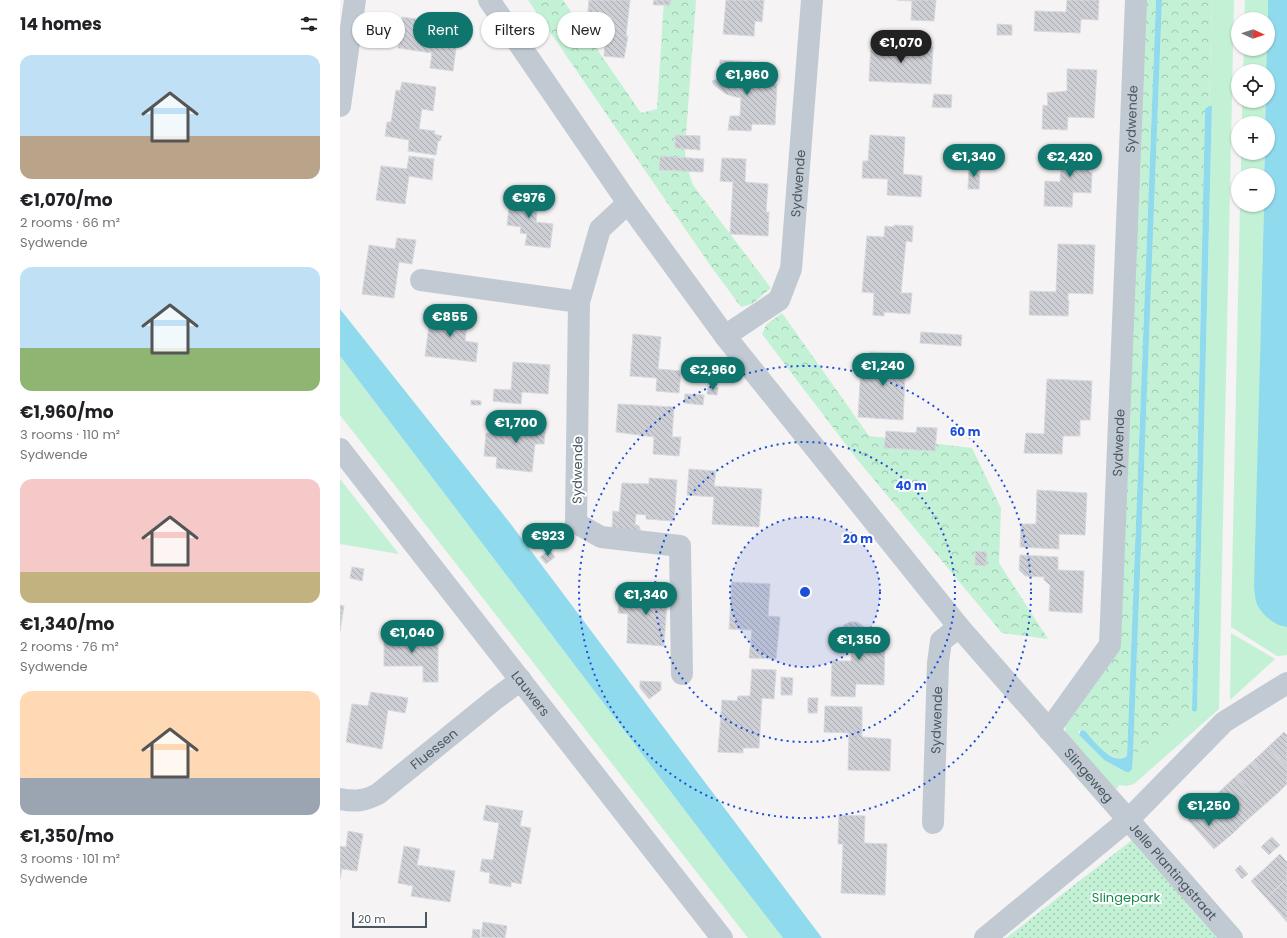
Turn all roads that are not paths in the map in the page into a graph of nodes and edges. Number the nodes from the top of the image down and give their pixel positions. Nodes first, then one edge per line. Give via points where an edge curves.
1 (355, 0) edge
2 (489, 0) edge
3 (812, 0) edge
4 (1136, 0) edge
5 (340, 106) edge
6 (628, 203) junction
7 (421, 280) dead end
8 (579, 302) junction
9 (725, 336) junction
10 (340, 449) edge
11 (959, 627) junction
12 (682, 674) dead end
13 (521, 680) junction
14 (1287, 683) edge
15 (1049, 730) junction
16 (340, 799) edge
17 (1128, 820) junction
18 (933, 823) dead end
19 (722, 938) edge
20 (985, 938) edge
21 (1232, 938) edge

1 - 5 street
2 - 6 street
3 - 9 street, Sydwende via 791,269 779,300
4 - 15 street, Sydwende via 1110,645
6 - 8 street, Sydwende via 600,229
6 - 9 street
7 - 8 street
8 - 12 street, Sydwende via 576,523 601,537 680,546
9 - 11 street
10 - 13 street, Lauwers
11 - 15 street
11 - 18 street, Sydwende via 941,640
13 - 16 street, Fluessen via 378,794 367,800
13 - 19 street, Lauwers
14 - 17 street, Jelle Plantingstraat via 1224,722
15 - 17 street, Slingeweg
17 - 20 street
17 - 21 street, Jelle Plantingstraat

